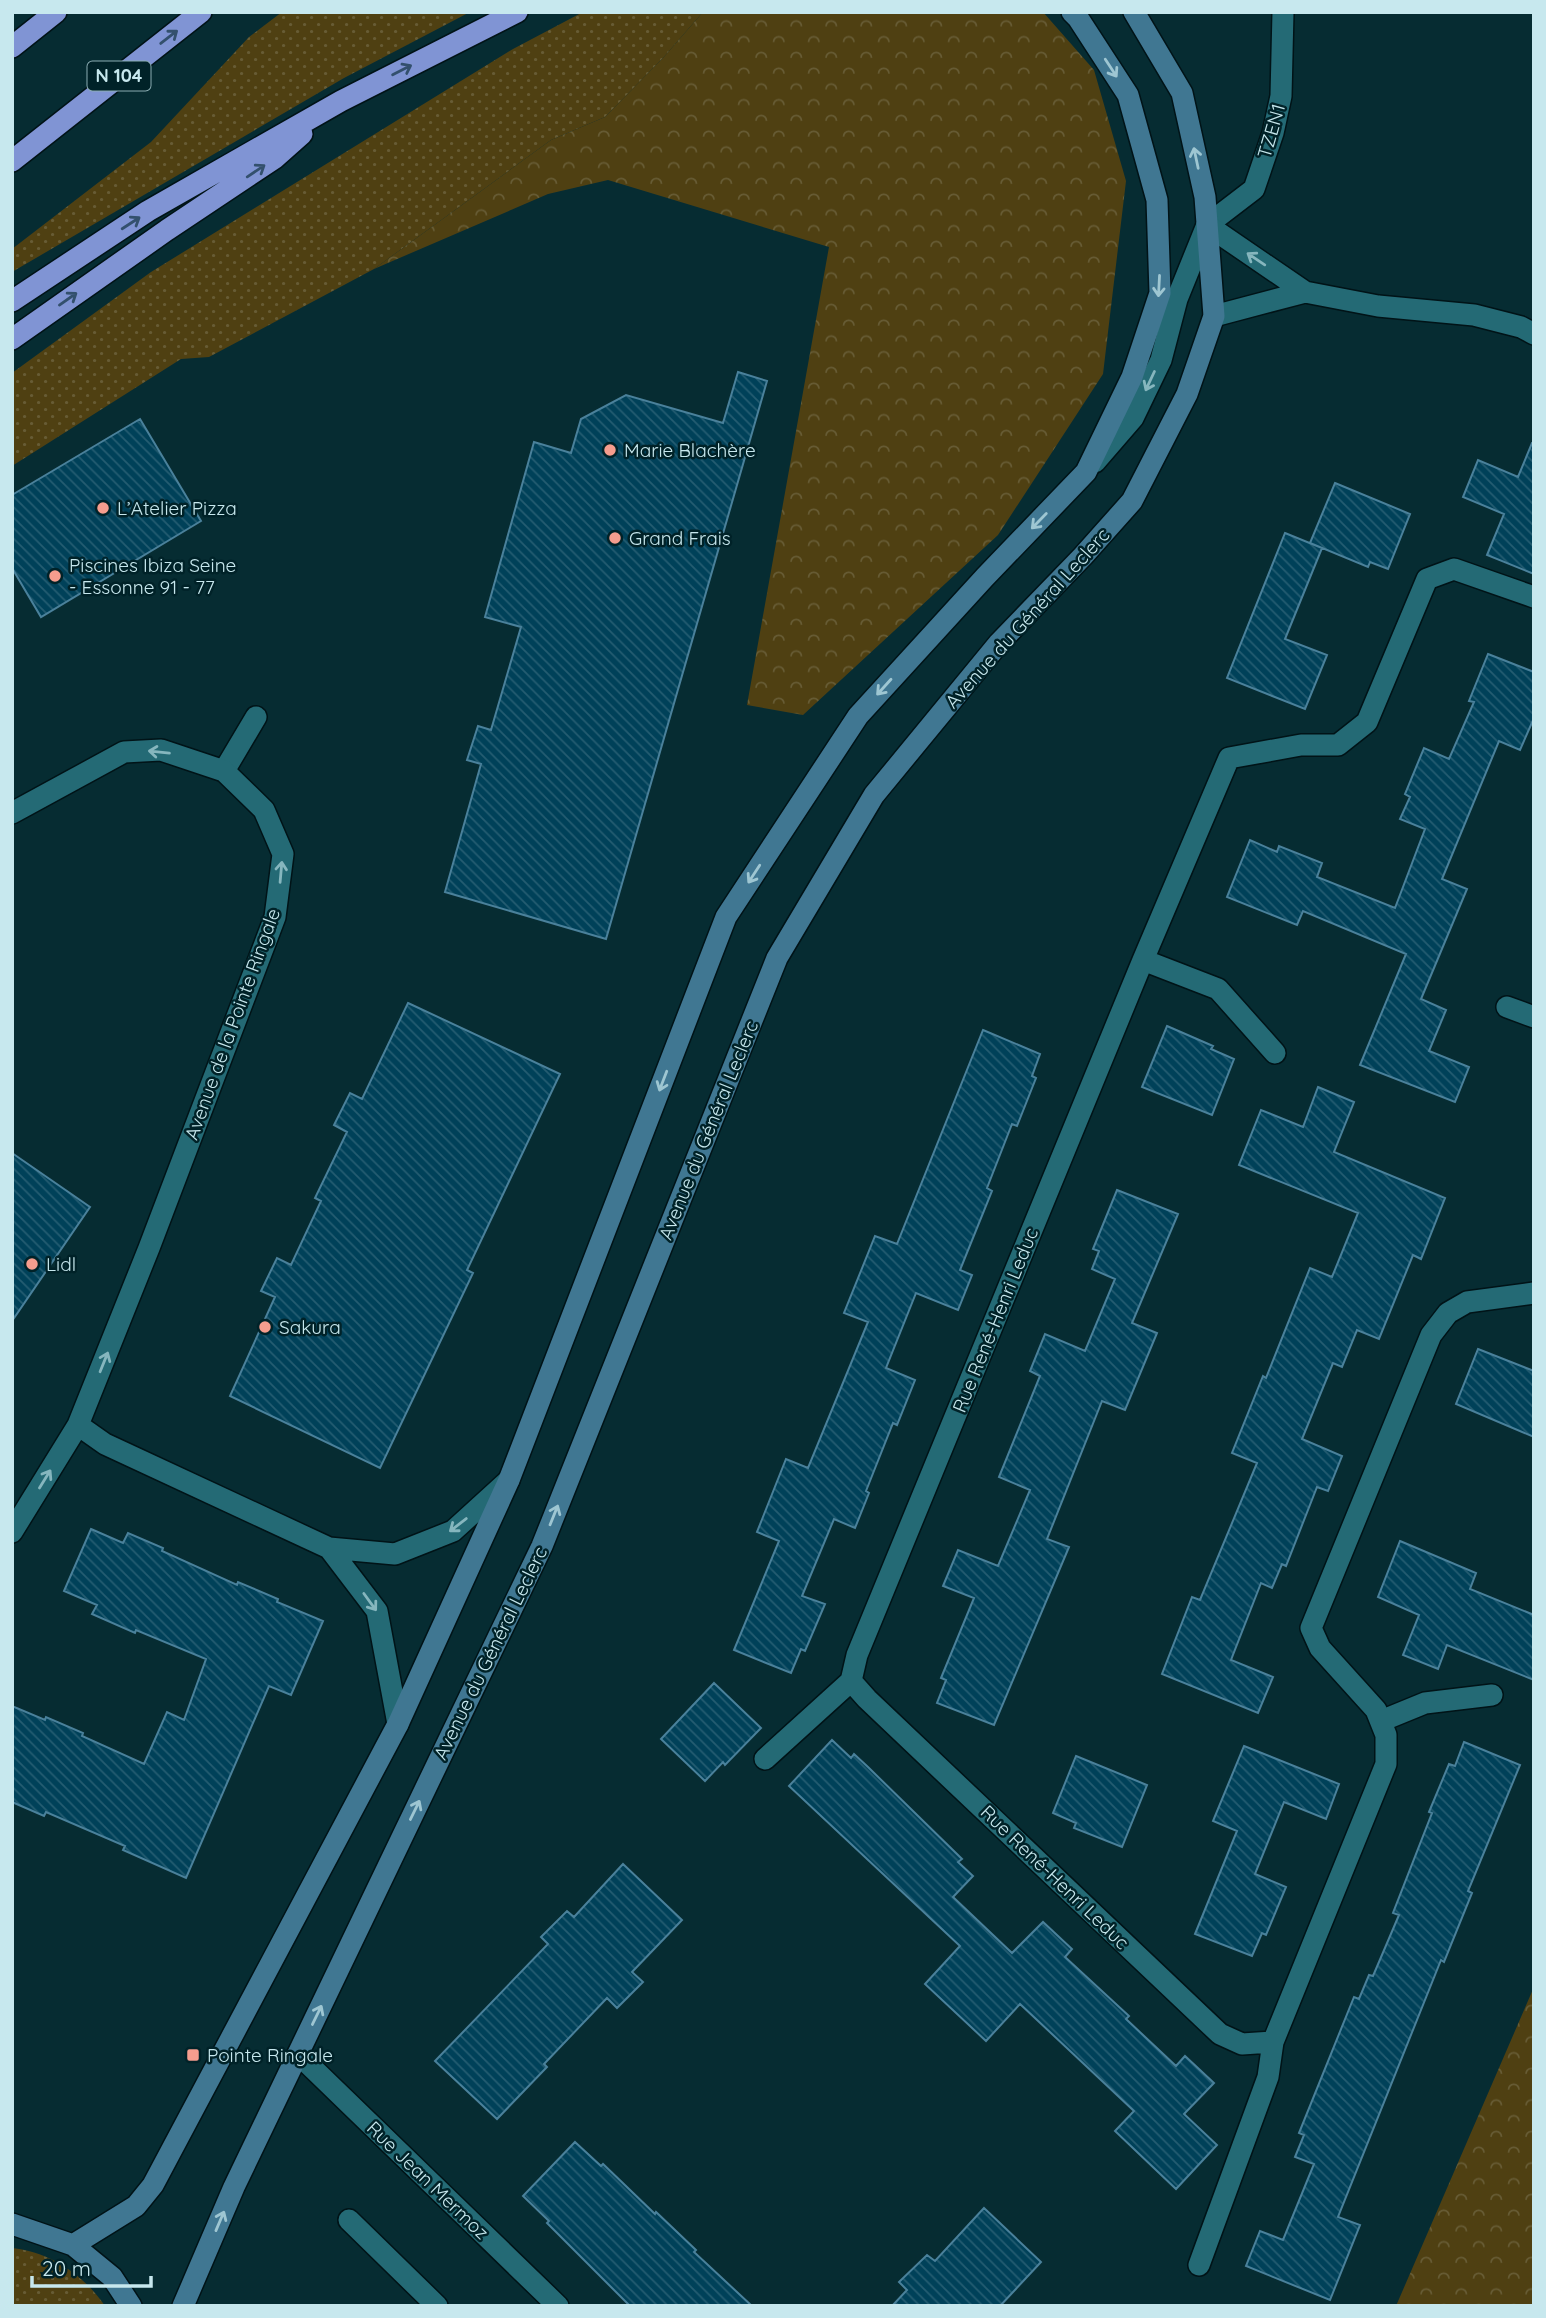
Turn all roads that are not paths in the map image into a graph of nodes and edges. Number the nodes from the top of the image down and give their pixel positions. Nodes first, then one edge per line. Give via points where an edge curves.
1 (56, 12) edge
2 (201, 12) edge
3 (517, 12) edge
4 (1072, 12) edge
5 (1135, 12) edge
6 (1283, 12) edge
7 (12, 47) edge
8 (341, 101) junction
9 (12, 161) edge
10 (1207, 225) junction
11 (1305, 292) junction
12 (12, 301) edge
13 (1214, 316) junction
14 (1534, 334) edge
15 (12, 339) edge
16 (1086, 472) junction
17 (1534, 597) edge
18 (256, 716) dead end
19 (224, 771) junction
20 (12, 813) edge
21 (1143, 960) junction
22 (1507, 1007) dead end
23 (1534, 1017) edge
24 (1275, 1054) dead end
25 (1534, 1293) edge
26 (78, 1425) junction
27 (509, 1480) junction
28 (12, 1532) edge
29 (329, 1548) junction
30 (851, 1681) junction
31 (1492, 1695) dead end
32 (1381, 1721) junction
33 (398, 1724) junction
34 (765, 1759) dead end
35 (1273, 2042) junction
36 (298, 2054) junction
37 (349, 2220) dead end
38 (12, 2224) edge
39 (73, 2245) junction
40 (1199, 2265) dead end
41 (131, 2306) edge
42 (183, 2306) edge
43 (437, 2306) edge
44 (558, 2306) edge

1 - 7 highway
9 -> 2 highway, N 104
8 -> 3 highway
4 -> 16 main road via 1128,95 1157,200 1160,293 1132,377
10 -> 5 main road, Avenue du Général Leclerc via 1182,93
6 - 10 street, TZEN1 via 1282,96 1254,189
12 -> 8 highway via 148,211
15 -> 8 highway via 275,158
11 -> 10 street
10 - 13 main road, Avenue du Général Leclerc
10 -> 16 street via 1177,299 1161,360 1133,418
11 - 13 street
11 - 14 street via 1378,306 1474,315
36 -> 13 main road, Avenue du Général Leclerc via 542,1546 777,958 874,795 999,643 1132,501 1187,394
16 -> 27 main road via 858,716 726,917
17 - 21 street, Rue René-Henri Leduc via 1454,569 1427,579 1367,722 1338,745 1301,745 1229,758
18 - 19 street
19 -> 20 street, Avenue de la Pointe Ringale via 161,750 124,752
26 -> 19 street, Avenue de la Pointe Ringale via 275,917 283,854 264,810
21 - 24 street via 1218,989
21 - 30 street, Rue René-Henri Leduc via 857,1655
22 - 23 street
25 - 32 street via 1466,1302 1448,1313 1431,1335 1311,1628 1320,1648
28 -> 26 street, Avenue de la Pointe Ringale
26 - 29 street via 105,1444
27 -> 29 street via 453,1531 395,1554
27 - 33 main road
29 -> 33 street via 377,1611
30 - 34 street
30 - 35 street, Rue René-Henri Leduc via 1220,2034 1242,2044
31 - 32 street via 1425,1703
32 - 35 street via 1386,1764
33 - 39 main road via 153,2185 136,2206
35 - 40 street via 1268,2077
42 -> 36 main road, Avenue du Général Leclerc
36 - 44 street, Rue Jean Mermoz
37 - 43 street
38 - 39 main road
39 - 41 main road via 112,2277

